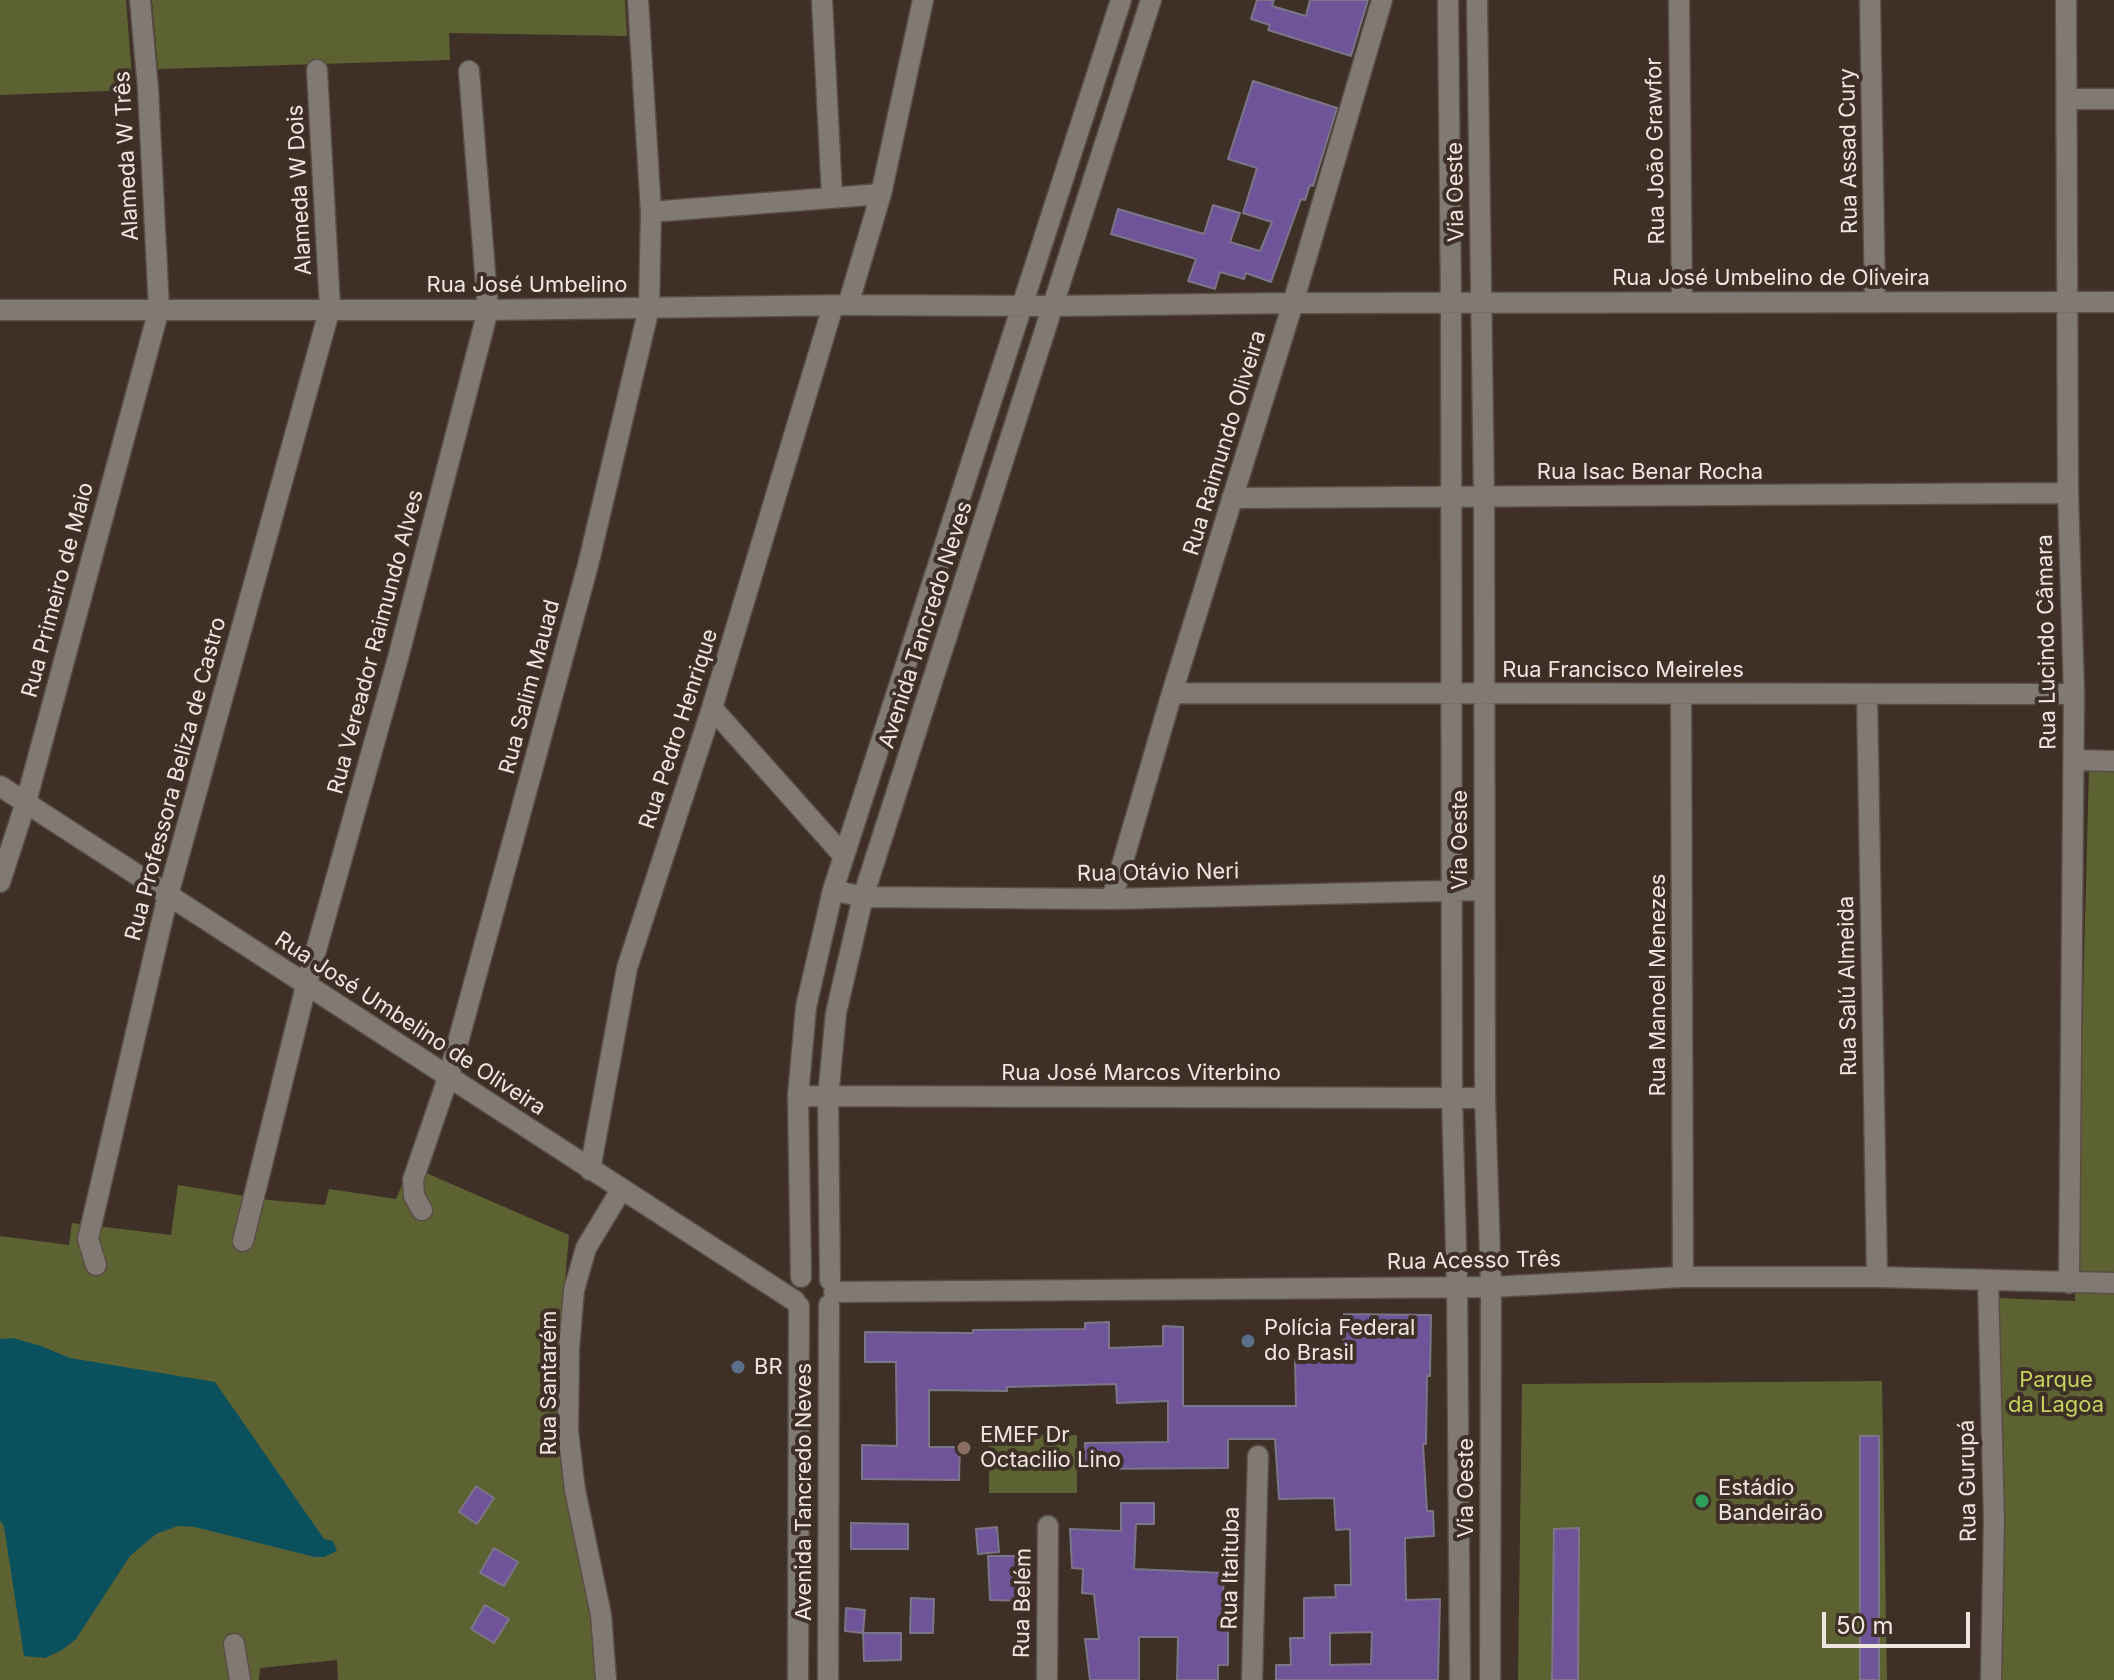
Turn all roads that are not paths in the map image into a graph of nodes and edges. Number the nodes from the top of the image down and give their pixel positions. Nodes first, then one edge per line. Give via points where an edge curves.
1 (140, 0) edge
2 (638, 0) edge
3 (822, 0) edge
4 (923, 0) edge
5 (1121, 0) edge
6 (1151, 0) edge
7 (1382, 0) edge
8 (1448, 0) edge
9 (1477, 0) edge
10 (1679, 0) edge
11 (1870, 0) edge
12 (2066, 0) edge
13 (317, 70) dead end
14 (469, 71) dead end
15 (2067, 99) junction
16 (2114, 99) edge
17 (881, 194) junction
18 (832, 197) junction
19 (651, 212) junction
20 (2069, 301) junction
21 (1682, 302) junction
22 (1875, 302) junction
23 (2114, 302) edge
24 (1293, 303) junction
25 (1451, 304) junction
26 (1482, 304) junction
27 (840, 305) junction
28 (1023, 306) junction
29 (1053, 306) junction
30 (330, 308) junction
31 (649, 308) junction
32 (159, 309) junction
33 (0, 310) edge
34 (488, 310) junction
35 (2068, 493) junction
36 (1232, 498) junction
37 (1450, 498) junction
38 (1484, 498) junction
39 (1172, 693) junction
40 (1450, 693) junction
41 (1484, 693) junction
42 (1681, 694) junction
43 (1867, 694) junction
44 (2074, 694) junction
45 (712, 708) junction
46 (2074, 760) junction
47 (2114, 761) edge
48 (0, 786) edge
49 (26, 802) junction
50 (843, 855) junction
51 (0, 882) edge
52 (833, 890) junction
53 (1453, 890) junction
54 (1484, 890) junction
55 (168, 895) junction
56 (863, 897) junction
57 (1112, 899) junction
58 (306, 986) junction
59 (449, 1075) junction
60 (798, 1096) junction
61 (828, 1097) junction
62 (1452, 1097) junction
63 (1485, 1098) junction
64 (590, 1170) junction
65 (621, 1190) junction
66 (422, 1210) dead end
67 (243, 1241) dead end
68 (96, 1265) dead end
69 (761, 1277) junction
70 (1683, 1277) junction
71 (1877, 1277) junction
72 (799, 1278) junction
73 (1988, 1281) junction
74 (2069, 1283) junction
75 (2114, 1283) edge
76 (1457, 1286) junction
77 (1491, 1287) junction
78 (831, 1292) junction
79 (797, 1303) junction
80 (798, 1438) junction
81 (828, 1438) junction
82 (1258, 1456) dead end
83 (1048, 1526) dead end
84 (234, 1644) dead end
85 (240, 1680) edge
86 (606, 1680) edge
87 (798, 1680) edge
88 (828, 1680) edge
89 (1047, 1680) edge
90 (1252, 1680) edge
91 (1460, 1680) edge
92 (1490, 1680) edge
93 (1991, 1680) edge

1 - 32 street, Alameda W Três
2 - 19 street, Rua Salim Mauad
3 - 18 street
4 - 17 street, Rua Pedro Henrique
5 - 28 street, Avenida Tancredo Neves
6 - 29 street, Avenida Tancredo Neves
7 - 24 street, Rua Raimundo Oliveira
8 - 25 street, Via Oeste
9 - 26 street, Via Oeste
10 - 21 street, Rua João Grawfor
11 - 22 street, Rua Assad Cury
12 - 15 street, Rua Lucindo Câmara
13 - 30 street, Alameda W Dois
14 - 34 street, Rua Vereador Raimundo Alves
15 - 16 street
15 - 20 street, Rua Lucindo Câmara
17 - 18 street
17 - 27 street, Rua Pedro Henrique
18 - 19 street
19 - 31 street, Rua Salim Mauad
20 - 22 street, Rua José Umbelino de Oliveira
20 - 23 street, Rua José Umbelino de Oliveira
20 - 35 street, Rua Lucindo Câmara
21 - 22 street, Rua José Umbelino de Oliveira
21 - 26 street, Rua José Umbelino de Oliveira
24 - 25 street, Rua José Umbelino de Oliveira
24 - 29 street, Rua José Umbelino
24 - 36 street, Rua Raimundo Oliveira
25 - 26 street, Rua José Umbelino de Oliveira
25 - 37 street, Via Oeste
26 - 38 street, Via Oeste
27 - 28 street, Rua José Umbelino
27 - 31 street, Rua José Umbelino
27 - 45 street, Rua Pedro Henrique
28 - 29 street, Rua José Umbelino
28 - 50 street, Avenida Tancredo Neves
29 - 56 street, Avenida Tancredo Neves
30 - 32 street, Rua José Umbelino
30 - 34 street, Rua José Umbelino
30 - 55 street, Rua Professora Beliza de Castro
31 - 34 street, Rua José Umbelino
31 - 59 street, Rua Salim Mauad via 588,565
32 - 33 street, Rua José Umbelino
32 - 49 street, Rua Primeiro de Maio
34 - 58 street, Rua Vereador Raimundo Alves
35 - 38 street, Rua Isac Benar Rocha
35 - 44 street, Rua Lucindo Câmara
36 - 37 street, Rua Isac Benar Rocha
36 - 39 street, Rua Raimundo Oliveira
37 - 38 street, Rua Isac Benar Rocha
37 - 40 street, Via Oeste
38 - 41 street, Via Oeste
39 - 40 street, Rua Francisco Meireles
39 - 57 street, Rua Raimundo Oliveira
40 - 41 street, Rua Francisco Meireles
40 - 53 street, Via Oeste
41 - 42 street, Rua Francisco Meireles
41 - 54 street, Via Oeste
42 - 43 street, Rua Francisco Meireles
42 - 70 street, Rua Manoel Menezes
43 - 44 street, Rua Francisco Meireles
43 - 71 street, Rua Salú Almeida
44 - 46 street, Rua Lucindo Câmara
45 - 50 street
45 - 64 street, Rua Pedro Henrique via 627,968
46 - 47 street
46 - 74 street, Rua Lucindo Câmara
48 - 49 street, Rua José Umbelino de Oliveira
49 - 51 street, Rua Primeiro de Maio
49 - 55 street, Rua José Umbelino de Oliveira
50 - 52 street, Avenida Tancredo Neves
52 - 56 street, Rua Otávio Neri
52 - 60 street, Avenida Tancredo Neves via 806,1007
53 - 54 street, Rua Otávio Neri
53 - 57 street, Rua Otávio Neri
53 - 62 street, Via Oeste
54 - 63 street, Via Oeste
55 - 58 street, Rua José Umbelino de Oliveira
55 - 68 street, Rua Professora Beliza de Castro via 88,1239
56 - 57 street, Rua Otávio Neri
56 - 61 street, Avenida Tancredo Neves via 836,1013
58 - 59 street, Rua José Umbelino de Oliveira
58 - 67 street
59 - 64 street, Rua José Umbelino de Oliveira
59 - 66 street, Rua Salim Mauad via 413,1180
60 - 61 street, Rua José Marcos Viterbino
60 - 72 street, Avenida Tancredo Neves
61 - 62 street, Rua José Marcos Viterbino
61 - 78 street, Avenida Tancredo Neves
62 - 63 street, Rua José Marcos Viterbino
62 - 76 street, Via Oeste
63 - 77 street, Via Oeste
64 - 65 street, Rua José Umbelino de Oliveira
65 - 69 street, Rua José Umbelino de Oliveira
65 - 86 street, Rua Santarém via 586,1248 574,1290 569,1348 568,1431 601,1615
69 - 72 street
69 - 79 street, Rua José Umbelino de Oliveira
70 - 71 street, Rua Acesso Três
70 - 77 street, Rua Acesso Três
71 - 73 street, Rua Acesso Três
72 - 78 street via 819,1272
72 - 79 street via 793,1290
73 - 74 street, Rua Acesso Três
73 - 93 street, Rua Gurupá via 1994,1520
74 - 75 street, Rua Acesso Três
76 - 77 street, Rua Acesso Três
76 - 78 street, Rua Acesso Três
76 - 91 street, Via Oeste
77 - 92 street, Via Oeste
78 - 79 street via 818,1312
78 - 81 street, Avenida Tancredo Neves
79 - 80 street, Avenida Tancredo Neves
80 - 81 street
80 - 87 street, Avenida Tancredo Neves
81 - 88 street, Avenida Tancredo Neves
82 - 90 street, Rua Itaituba
83 - 89 street, Rua Belém
84 - 85 street

